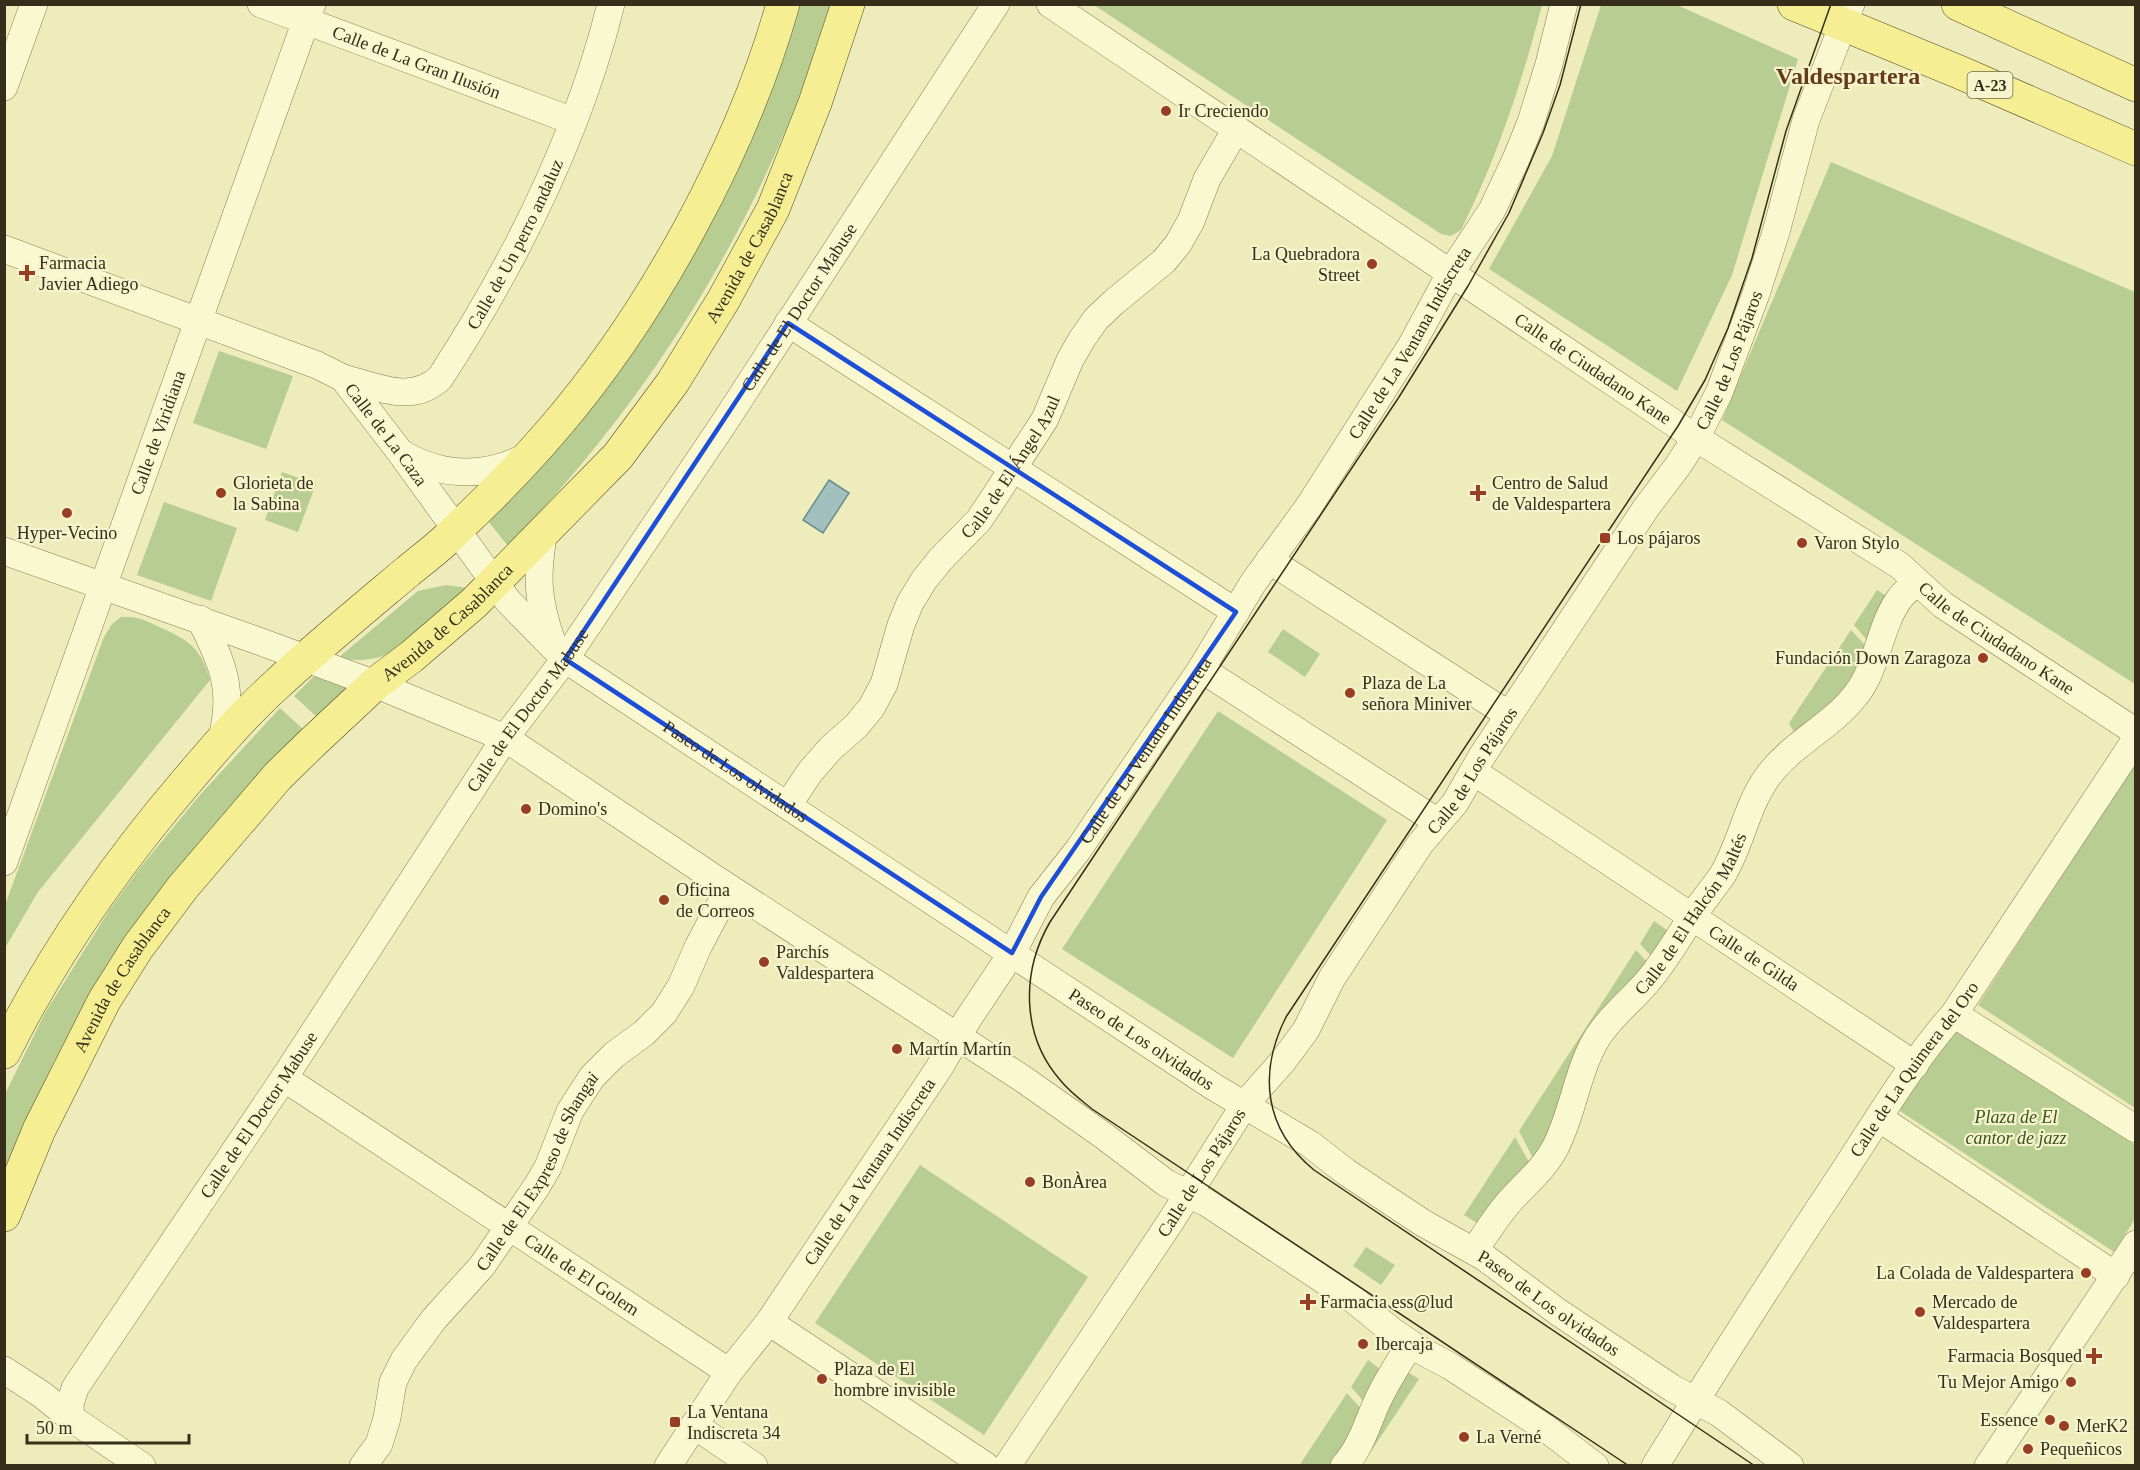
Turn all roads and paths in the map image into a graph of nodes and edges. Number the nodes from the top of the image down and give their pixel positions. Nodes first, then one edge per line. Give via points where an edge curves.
1 (34, 4) edge
2 (261, 4) edge
3 (611, 4) edge
4 (783, 4) edge
5 (848, 4) edge
6 (996, 4) edge
7 (1050, 4) edge
8 (1564, 4) edge
9 (1794, 4) edge
10 (1958, 4) edge
11 (309, 13) edge
12 (1847, 15) edge
13 (2136, 85) edge
14 (4, 87) edge
15 (573, 121) junction
16 (1235, 131) junction
17 (2136, 149) edge
18 (4, 249) edge
19 (1450, 274) junction
20 (198, 320) junction
21 (788, 323) junction
22 (343, 378) junction
23 (1696, 438) junction
24 (400, 452) junction
25 (530, 455) junction
26 (1013, 468) junction
27 (456, 531) junction
28 (544, 531) junction
29 (4, 551) edge
30 (1269, 560) junction
31 (1916, 582) junction
32 (494, 583) junction
33 (104, 587) junction
34 (1236, 612) junction
35 (200, 620) junction
36 (560, 654) junction
37 (304, 659) junction
38 (1201, 669) junction
39 (375, 684) junction
40 (1509, 715) junction
41 (2136, 732) edge
42 (506, 738) junction
43 (2136, 739) edge
44 (221, 741) junction
45 (1474, 772) junction
46 (788, 805) junction
47 (1437, 822) junction
48 (4, 862) edge
49 (729, 888) junction
50 (1692, 917) junction
51 (1011, 953) junction
52 (1954, 1014) junction
53 (958, 1035) junction
54 (4, 1052) edge
55 (1915, 1065) junction
56 (284, 1078) junction
57 (1245, 1104) junction
58 (1879, 1118) junction
59 (2136, 1129) edge
60 (1188, 1194) junction
61 (4, 1215) edge
62 (508, 1227) junction
63 (2136, 1244) edge
64 (1474, 1251) junction
65 (2116, 1276) junction
66 (770, 1322) junction
67 (1410, 1344) junction
68 (4, 1370) edge
69 (729, 1372) junction
70 (1696, 1400) junction
71 (71, 1418) junction
72 (694, 1425) junction
73 (142, 1466) edge
74 (363, 1466) edge
75 (668, 1466) edge
76 (754, 1466) edge
77 (986, 1466) edge
78 (1007, 1466) edge
79 (1344, 1466) edge
80 (1595, 1466) edge
81 (1655, 1466) edge
82 (1790, 1466) edge
83 (1988, 1466) edge

1 - 14 street
2 - 11 street, Calle de La Gran Ilusión
3 - 15 street, Calle de Un perro andaluz
4 - 25 main road via 754,90 690,227 610,356
5 - 28 main road, Avenida de Casablanca via 815,103 772,208 724,299 673,382 618,456
6 - 21 street, Calle de El Doctor Mabuse
7 - 16 street, Calle de Ciudadano Kane
8 - 19 street, Calle de La Ventana Indiscreta via 1549,64 1516,159 1492,210
9 - 12 main road, A-23
10 - 13 main road
11 - 15 street, Calle de La Gran Ilusión
11 - 20 street, Calle de Viridiana
12 - 17 main road, A-23 via 1959,72
12 - 23 street, Calle de Los Pájaros via 1806,120 1756,294 1719,393
15 - 22 street, Calle de Un perro andaluz via 509,262 440,378 418,392 403,393
16 - 19 street, Calle de Ciudadano Kane
16 - 26 street, Calle de El Ángel Azul via 1207,179 1178,244 1164,261 1096,319 1070,360 1045,419
18 - 20 street
19 - 23 street, Calle de Ciudadano Kane
19 - 30 street, Calle de La Ventana Indiscreta via 1411,346 1309,506
20 - 22 street, Calle de La Caza via 317,364
20 - 33 street, Calle de Viridiana
21 - 26 street
21 - 36 street, Calle de El Doctor Mabuse via 724,423
22 - 24 street, Calle de La Caza
23 - 31 street, Calle de Ciudadano Kane via 1899,565
23 - 40 street, Calle de Los Pájaros
24 - 25 street, Calle de La Caza via 438,470 474,473 497,469
24 - 27 street, Calle de La Caza
25 - 27 main road
26 - 34 street
26 - 46 street, Calle de El Ángel Azul via 979,520 940,560 910,603 884,684 871,708 810,772
27 - 32 street, Paseo de Los olvidados
27 - 37 main road
28 - 32 main road, Avenida de Casablanca
28 - 36 street via 538,578 540,605
29 - 33 street
30 - 34 street, Calle de La Ventana Indiscreta
30 - 40 street
31 - 41 street, Calle de Ciudadano Kane via 1943,605
31 - 50 street, Calle de El Halcón Maltés via 1900,598 1891,615 1856,696 1767,777 1723,873
32 - 36 street, Paseo de Los olvidados
32 - 39 main road, Avenida de Casablanca
33 - 35 street
33 - 48 street, Calle de Viridiana
34 - 38 street, Calle de La Ventana Indiscreta
35 - 37 street
35 - 44 street via 223,669 226,696
36 - 42 street, Calle de El Doctor Mabuse
36 - 46 street, Paseo de Los olvidados
37 - 39 street
37 - 44 main road
38 - 47 street
38 - 51 street, Calle de La Ventana Indiscreta via 1078,850 1041,897
39 - 42 street
39 - 61 main road, Avenida de Casablanca via 278,776 197,870 138,947 104,1001 39,1130
40 - 45 street, Calle de Los Pájaros
42 - 49 street
42 - 56 street, Calle de El Doctor Mabuse
43 - 52 street, Calle de La Quimera del Oro
44 - 54 main road via 141,835 82,918
45 - 47 street, Calle de Los Pájaros via 1455,803
45 - 50 street, Calle de Gilda
46 - 51 street, Paseo de Los olvidados
47 - 57 street, Calle de Los Pájaros via 1339,968 1306,1030
49 - 53 street
49 - 62 street, Calle de El Expreso de Shangai via 664,1013 592,1077 570,1111 548,1167
50 - 55 street, Calle de Gilda
50 - 64 street, Calle de El Halcón Maltés via 1659,968 1598,1037 1554,1150 1496,1218
51 - 53 street, Calle de La Ventana Indiscreta
51 - 57 street, Paseo de Los olvidados
52 - 55 street, Calle de La Quimera del Oro
52 - 59 street
53 - 60 street via 1166,1183
53 - 66 street, Calle de La Ventana Indiscreta
55 - 58 street, Calle de La Quimera del Oro
56 - 62 street, Calle de El Golem
56 - 71 street, Calle de El Doctor Mabuse via 75,1388
57 - 60 street, Calle de Los Pájaros
57 - 64 street, Paseo de Los olvidados via 1423,1223
58 - 65 street
58 - 70 street, Calle de La Quimera del Oro
60 - 67 street via 1354,1300
60 - 78 street, Calle de Los Pájaros
62 - 69 street, Calle de El Golem
62 - 74 street, Calle de El Expreso de Shangai via 482,1266 434,1319 404,1360 393,1382 378,1444
63 - 65 street
64 - 70 street, Paseo de Los olvidados via 1558,1312
65 - 83 street
66 - 69 street, Calle de La Ventana Indiscreta
66 - 77 street
67 - 79 street
67 - 80 street via 1535,1421
68 - 71 street
69 - 72 street, Calle de La Ventana Indiscreta
70 - 81 street
70 - 82 street, Paseo de Los olvidados
71 - 73 street
72 - 75 street, Calle de La Ventana Indiscreta
72 - 76 street

